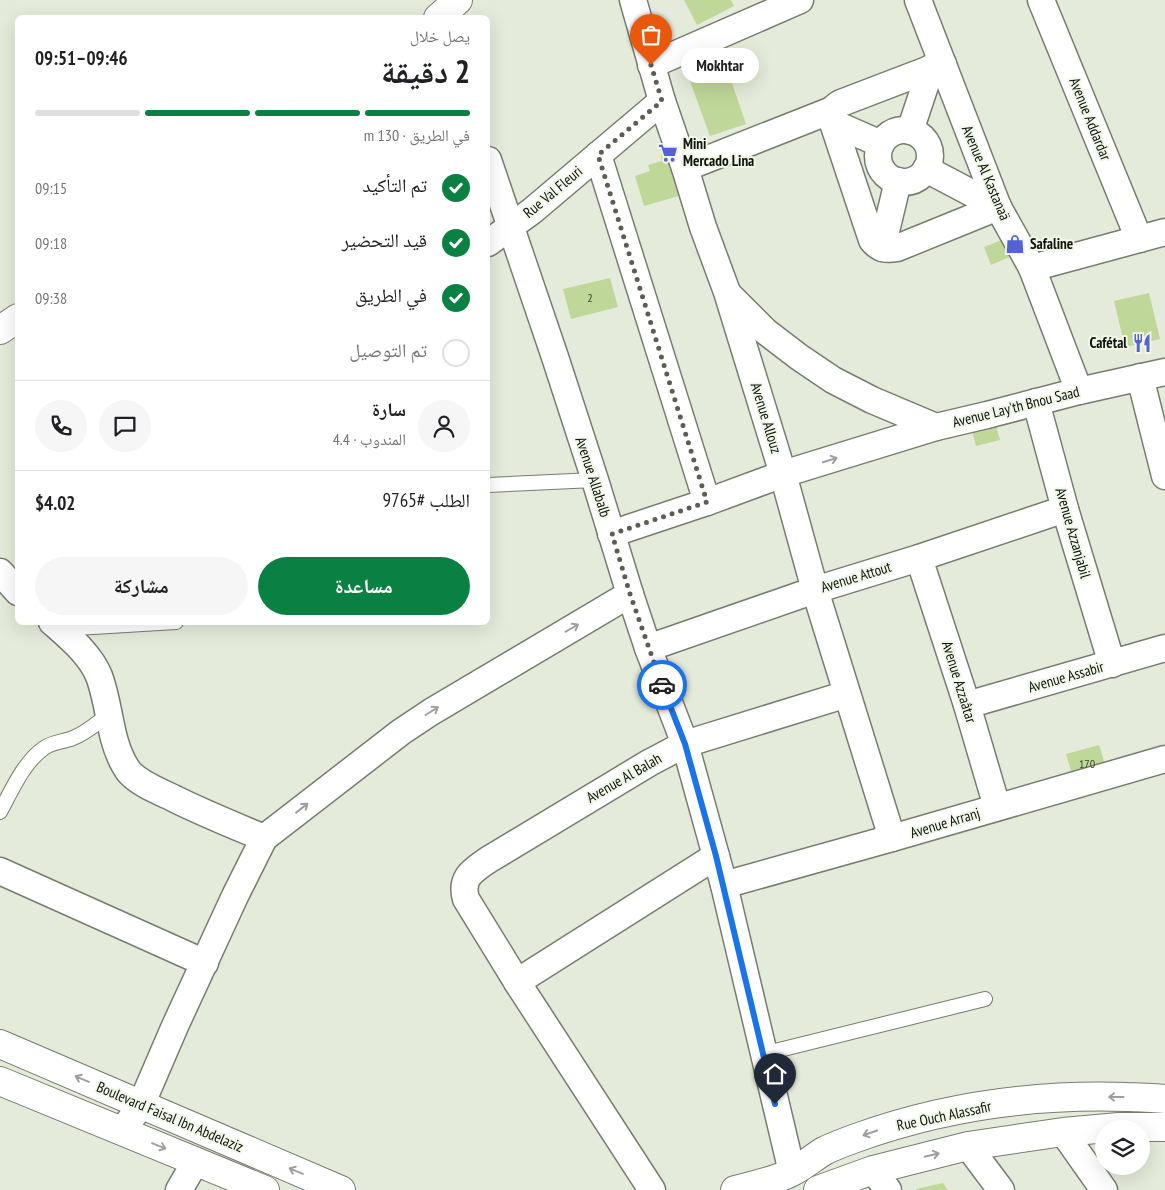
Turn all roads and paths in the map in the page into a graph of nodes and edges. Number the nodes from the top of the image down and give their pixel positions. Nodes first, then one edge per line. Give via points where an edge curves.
1 (457, 0) edge
2 (633, 0) edge
3 (800, 0) edge
4 (918, 0) edge
5 (1041, 0) edge
6 (440, 15) edge
7 (651, 65) junction
8 (937, 66) junction
9 (662, 101) junction
10 (832, 117) junction
11 (910, 131) junction
12 (881, 144) junction
13 (598, 155) junction
14 (490, 166) edge
15 (685, 168) junction
16 (926, 169) junction
17 (898, 181) junction
18 (998, 207) junction
19 (511, 226) junction
20 (1165, 232) edge
21 (1139, 239) junction
22 (490, 242) edge
23 (882, 248) junction
24 (1032, 268) junction
25 (727, 292) junction
26 (15, 320) edge
27 (0, 330) edge
28 (1165, 372) edge
29 (1140, 377) junction
30 (1080, 390) junction
31 (1036, 402) junction
32 (936, 427) junction
33 (783, 474) junction
34 (1165, 474) edge
35 (595, 480) junction
36 (490, 485) edge
37 (707, 502) junction
38 (1065, 509) junction
39 (612, 534) junction
40 (919, 558) junction
41 (15, 563) edge
42 (0, 572) edge
43 (15, 589) edge
44 (815, 590) junction
45 (630, 594) junction
46 (86, 625) edge
47 (56, 626) edge
48 (648, 648) junction
49 (1165, 648) edge
50 (1112, 664) junction
51 (847, 694) junction
52 (966, 705) junction
53 (108, 715) junction
54 (685, 744) junction
55 (1165, 759) edge
56 (997, 807) junction
57 (0, 812) edge
58 (264, 838) junction
59 (892, 838) junction
60 (716, 856) junction
61 (0, 870) edge
62 (724, 885) junction
63 (204, 963) junction
64 (517, 982) junction
65 (985, 999) dead end
66 (0, 1044) edge
67 (763, 1054) junction
68 (0, 1081) edge
69 (1165, 1099) edge
70 (141, 1105) junction
71 (1165, 1127) edge
72 (122, 1131) junction
73 (1063, 1132) junction
74 (968, 1146) junction
75 (196, 1161) junction
76 (792, 1172) junction
77 (881, 1180) edge
78 (179, 1190) edge
79 (266, 1190) edge
80 (341, 1190) edge
81 (652, 1190) edge
82 (735, 1190) edge
83 (818, 1190) edge
84 (1001, 1190) edge
85 (1104, 1190) edge

1 - 6 street
2 - 7 street, Avenue Allouz
3 - 7 street
4 - 8 street, Avenue Al Kastanaä
5 - 21 street, Avenue Addardar
7 - 9 street, Avenue Allouz
8 - 10 street via 841,103 835,106
8 - 11 street
8 - 18 street, Avenue Al Kastanaä
9 - 13 street, Rue Val Fleuri
9 - 15 street, Avenue Allouz
10 - 12 street
10 - 15 street
10 - 23 street via 872,240
11 - 12 street via 890,134
11 - 16 street via 924,139 928,146 930,154
12 - 17 street via 880,164
13 - 19 street, Rue Val Fleuri
13 - 37 street
14 - 19 street, Avenue Allabalb
15 - 25 street, Avenue Allouz
16 - 17 street via 911,180
16 - 18 street
17 - 23 street
18 - 23 street via 897,248
18 - 24 street, Avenue Al Kastanaä
19 - 22 street, Rue Val Fleuri
19 - 35 street, Avenue Allabalb
20 - 21 street
21 - 24 street
24 - 30 street, Avenue Al Kastanaä
25 - 32 street, Avenue Lay'th Bnou Saad via 765,331 833,380
25 - 33 street, Avenue Allouz
26 - 27 street
28 - 29 street, Avenue Lay'th Bnou Saad
29 - 30 street, Avenue Lay'th Bnou Saad
29 - 34 street
30 - 31 street, Avenue Lay'th Bnou Saad
31 - 32 street, Avenue Lay'th Bnou Saad
31 - 38 street, Avenue Azzanjabil
33 -> 32 street
33 - 37 street
33 - 44 street, Avenue Allouz
35 - 36 lane
35 - 39 street, Avenue Allabalb
37 - 39 street
38 - 40 street, Avenue Attout
38 - 50 street, Avenue Azzanjabil
39 - 45 street, Avenue Allabalb
40 - 44 street, Avenue Attout
40 - 52 street, Avenue Azzaâtar
41 - 42 street
42 - 43 street
44 - 48 street, Avenue Attout
44 - 51 street, Avenue Allouz
45 - 48 street, Avenue Allabalb
58 -> 45 street via 401,732
46 - 47 lane
47 - 53 street via 91,660 104,691
48 - 54 street, Avenue Allabalb
49 - 50 street, Avenue Assabir
50 - 52 street, Avenue Assabir
51 - 54 street, Avenue Al Balah
51 - 59 street, Avenue Allouz
52 - 56 street, Avenue Azzaâtar
53 - 57 lane via 89,730 46,747 32,757
53 - 58 street via 120,756 129,772 179,801
54 - 60 street, Avenue Allabalb
54 - 64 street, Avenue Al Balah via 472,871 466,880 466,899
55 - 56 street, Avenue Arranj
56 - 59 street, Avenue Arranj
58 - 63 street
59 - 62 street, Avenue Arranj
60 - 62 street, Avenue Allabalb
60 - 64 street
61 - 63 street
62 - 67 street, Avenue Allabalb
63 - 70 street
64 - 81 street
65 - 67 lane
70 -> 66 street, Boulevard Faisal Ibn Abdelaziz
67 - 76 street, Avenue Allabalb
68 - 72 street, Boulevard Faisal Ibn Abdelaziz
69 -> 76 street, Rue Ouch Alassafir via 1092,1097 983,1106 910,1121 862,1136 826,1150
70 - 72 street
80 -> 70 street, Boulevard Faisal Ibn Abdelaziz
71 - 73 street
72 -> 75 street, Boulevard Faisal Ibn Abdelaziz
73 - 74 street
73 - 85 street
77 -> 74 street
74 - 84 street
75 - 78 street
75 - 79 street, Boulevard Faisal Ibn Abdelaziz
76 - 82 street, Rue Ouch Alassafir
77 - 83 street

